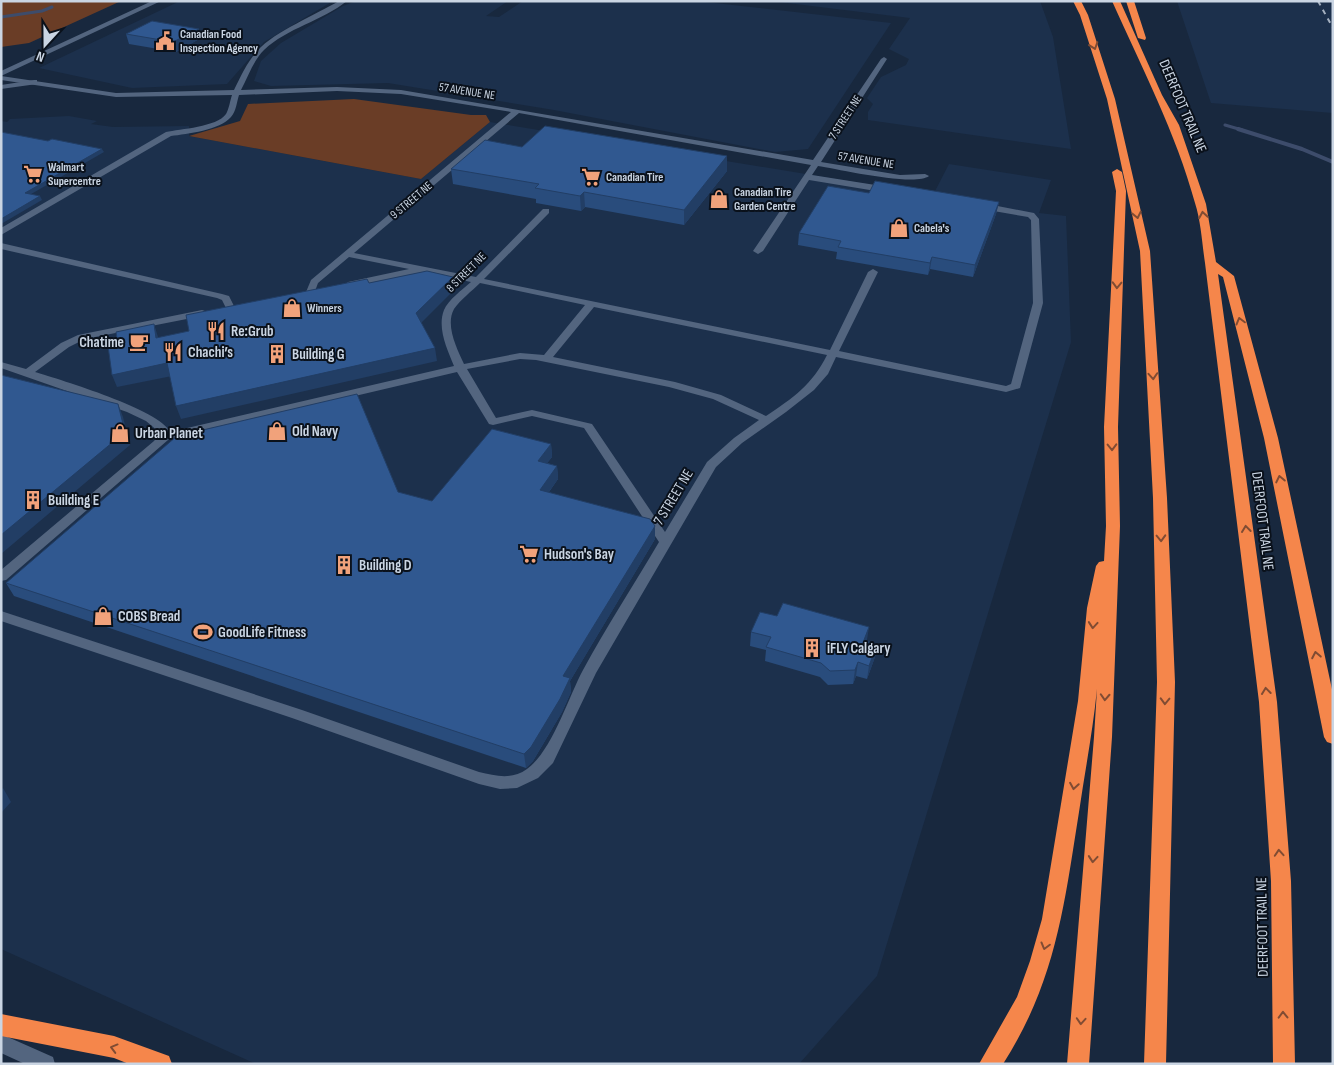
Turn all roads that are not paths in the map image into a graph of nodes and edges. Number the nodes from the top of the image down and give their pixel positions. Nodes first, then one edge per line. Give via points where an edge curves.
1 (158, 1) edge
2 (344, 1) edge
3 (1076, 1) edge
4 (1116, 1) edge
5 (1130, 1) edge
6 (884, 59) dead end
7 (31, 60) junction
8 (1, 65) edge
9 (1, 74) edge
10 (1, 78) edge
11 (34, 82) junction
12 (1, 86) edge
13 (236, 93) junction
14 (1158, 95) junction
15 (1111, 99) junction
16 (517, 110) junction
17 (815, 163) junction
18 (807, 176) junction
19 (926, 176) dead end
20 (895, 191) edge
21 (973, 205) edge
22 (546, 211) dead end
23 (1, 232) edge
24 (1, 246) edge
25 (758, 251) dead end
26 (348, 254) junction
27 (1211, 263) junction
28 (424, 269) junction
29 (873, 272) dead end
30 (476, 280) junction
31 (339, 286) edge
32 (311, 292) edge
33 (591, 304) junction
34 (833, 353) junction
35 (547, 358) junction
36 (1, 365) edge
37 (459, 368) junction
38 (28, 372) junction
39 (767, 420) junction
40 (164, 437) junction
41 (1113, 526) junction
42 (665, 541) junction
43 (1, 577) edge
44 (1, 616) edge
45 (1333, 737) edge
46 (1, 1025) edge
47 (1, 1043) edge
48 (46, 1064) edge
49 (160, 1064) edge
50 (990, 1064) edge
51 (1078, 1064) edge
52 (1155, 1064) edge
53 (1284, 1064) edge

1 - 7 street
2 - 13 street via 262,49 252,60
3 -> 15 highway via 1084,15
4 - 14 highway, DEERFOOT TRAIL NE
5 - 14 highway
6 - 17 street, 7 STREET NE
7 - 8 street
7 - 9 street
7 - 11 street via 25,72
10 - 11 street, 57 AVENUE NE
11 - 12 street
11 - 13 street, 57 AVENUE NE via 124,95
13 - 16 street, 57 AVENUE NE via 366,89
13 - 23 street via 230,115 222,120 195,130 169,134
27 -> 14 highway, DEERFOOT TRAIL NE via 1201,204 1174,125
15 -> 41 highway via 1106,108 1121,191 1111,427
15 -> 52 highway via 1145,251 1160,498 1166,682
16 - 17 street, 57 AVENUE NE
16 - 26 street, 9 STREET NE
17 - 18 street, 7 STREET NE
17 - 19 street, 57 AVENUE NE via 900,177
18 - 20 street
18 - 25 street, 7 STREET NE
21 - 34 street via 1031,214 1035,219 1038,303 1016,386 1006,389
22 - 30 street, 8 STREET NE
24 - 38 street via 226,298 225,309 82,337 65,345
26 - 28 street
26 - 32 street, 9 STREET NE via 314,282
45 -> 27 highway via 1271,438 1228,276
53 -> 27 highway, DEERFOOT TRAIL NE via 1281,881 1268,702
28 - 30 street
28 - 31 street
29 - 34 street, 7 STREET NE
30 - 33 street
30 - 37 street, 8 STREET NE via 453,303 446,316
33 - 34 street
33 - 35 street
34 - 39 street, 7 STREET NE via 814,386
35 - 37 street via 520,356
35 - 39 street via 693,389
36 - 38 street
37 - 40 street
37 - 42 street via 492,422 532,413 588,426
38 - 40 street via 142,415 165,431
39 - 42 street, 7 STREET NE via 732,444 712,464
40 - 43 street
41 -> 50 highway via 1095,608 1087,701 1052,919 1026,1002
41 -> 51 highway via 1103,737
42 - 44 street, 7 STREET NE via 589,672 548,759 525,780 512,783 494,782
49 -> 46 highway via 114,1047
47 - 48 street

